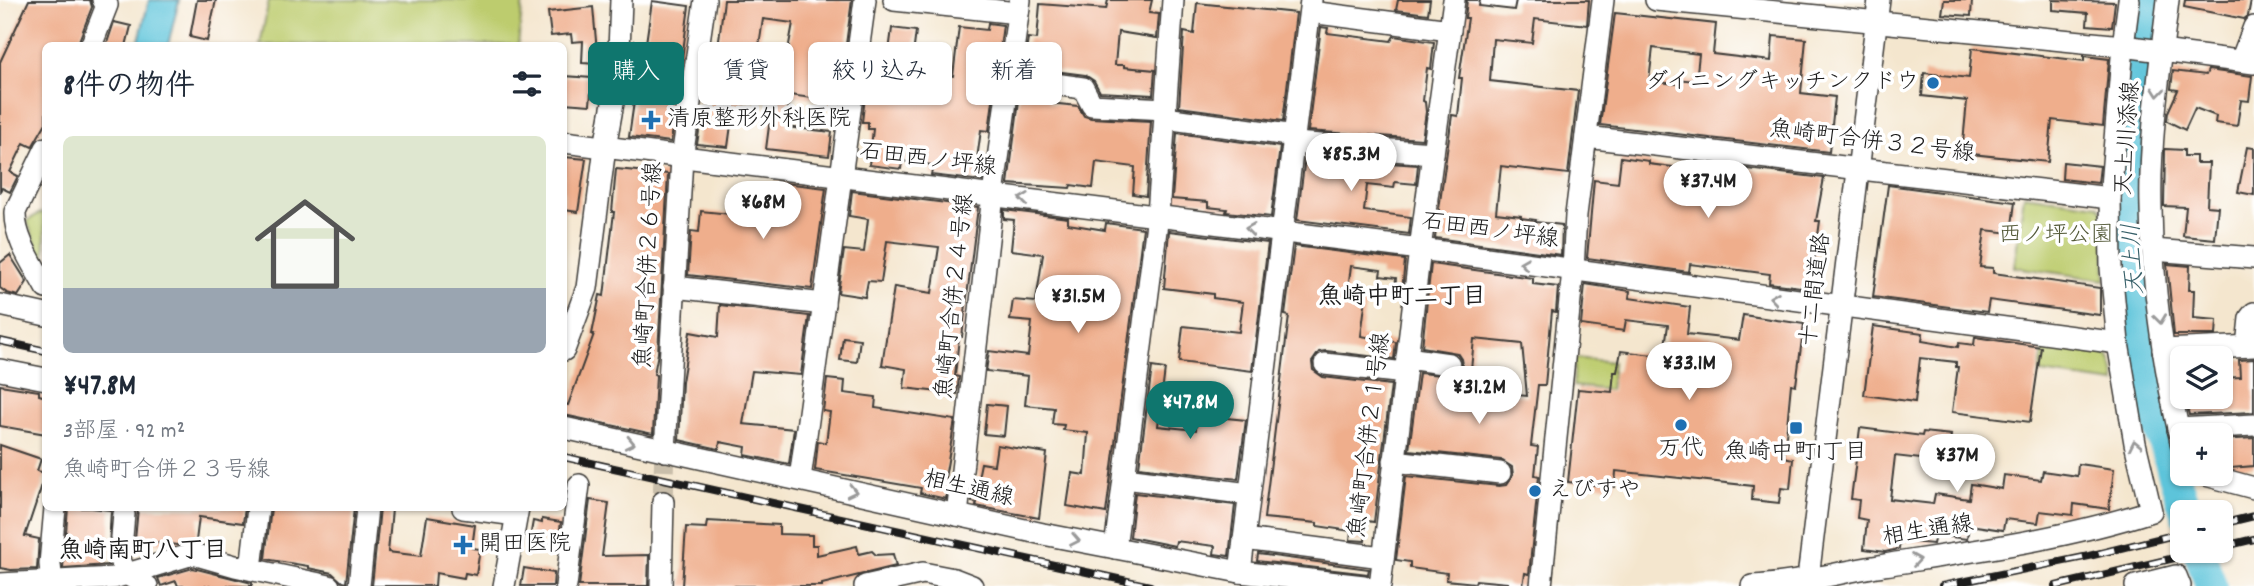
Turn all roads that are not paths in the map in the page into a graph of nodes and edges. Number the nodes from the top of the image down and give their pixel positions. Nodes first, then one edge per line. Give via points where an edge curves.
1 (103, 0) edge
2 (621, 0) edge
3 (705, 0) edge
4 (865, 0) edge
5 (894, 0) edge
6 (1173, 0) edge
7 (1454, 0) edge
8 (1603, 0) edge
9 (1656, 0) edge
10 (2129, 0) edge
11 (2168, 0) edge
12 (1311, 6) edge
13 (1019, 7) edge
14 (1878, 10) edge
15 (2254, 27) edge
16 (1450, 30) junction
17 (93, 42) edge
18 (1015, 42) edge
19 (2126, 46) junction
20 (2160, 50) junction
21 (2247, 62) edge
22 (1062, 85) edge
23 (1007, 105) edge
24 (1165, 113) junction
25 (1586, 137) junction
26 (1295, 139) junction
27 (567, 142) edge
28 (605, 147) junction
29 (1433, 153) junction
30 (42, 154) edge
31 (682, 158) junction
32 (1857, 168) junction
33 (841, 177) junction
34 (993, 195) junction
35 (2110, 198) junction
36 (8, 207) edge
37 (1158, 215) junction
38 (1284, 234) junction
39 (1420, 249) junction
40 (2153, 250) junction
41 (2254, 258) edge
42 (1573, 270) junction
43 (42, 281) edge
44 (674, 287) junction
45 (824, 304) junction
46 (0, 305) edge
47 (1841, 307) junction
48 (2254, 313) edge
49 (42, 314) edge
50 (570, 314) edge
51 (567, 332) edge
52 (2118, 343) junction
53 (2251, 346) edge
54 (2163, 350) junction
55 (1325, 364) dead end
56 (1449, 364) dead end
57 (1406, 365) junction
58 (0, 370) edge
59 (42, 378) edge
60 (2177, 423) edge
61 (2254, 425) edge
62 (2233, 428) edge
63 (567, 429) edge
64 (665, 451) junction
65 (1394, 461) junction
66 (1500, 473) dead end
67 (1125, 478) junction
68 (800, 479) junction
69 (2233, 482) edge
70 (579, 485) dead end
71 (2254, 488) edge
72 (1249, 494) junction
73 (663, 502) tunnel mouth
74 (55, 511) edge
75 (257, 511) edge
76 (367, 511) edge
77 (517, 511) edge
78 (124, 514) dead end
79 (957, 515) junction
80 (1244, 539) junction
81 (1115, 548) junction
82 (1382, 557) junction
83 (1240, 572) junction
84 (239, 573) edge
85 (126, 574) junction
86 (2178, 581) edge
87 (1807, 583) edge
88 (0, 584) edge
89 (52, 584) edge
90 (961, 584) edge
91 (147, 586) edge
92 (329, 586) edge
93 (359, 586) edge
94 (504, 586) edge
95 (566, 586) edge
96 (661, 586) edge
97 (865, 586) edge
98 (1364, 586) edge
99 (1380, 586) edge
100 (1541, 586) edge
101 (1752, 586) edge
102 (2136, 586) edge

1 - 17 street via 107,5
2 - 28 street via 618,75
3 - 31 street, 魚崎町合併２６号線
4 - 33 street
5 - 13 street
6 - 24 street
7 - 16 street, 魚崎町合併２１号線
8 - 25 street
9 - 14 street
10 - 19 street
11 - 20 street, 天上川添線
12 - 16 street
12 - 26 street
13 - 18 street, 魚崎町合併２４号線
14 - 19 street
14 - 32 street, 十二間道路
15 - 21 street
16 - 29 street, 魚崎町合併２１号線
19 - 20 street
19 - 35 street
20 - 21 street
20 -> 40 street, 天上川添線 via 2150,206
22 - 24 street via 1083,88 1092,105
23 - 34 street, 魚崎町合併２４号線
24 - 26 street
24 - 37 street
25 - 32 street, 魚崎町合併３２号線
25 - 42 street
26 - 29 street
26 - 38 street
27 - 28 street, 石田西ノ坪線
28 - 31 street, 石田西ノ坪線
28 - 50 street via 587,288
29 - 39 street, 魚崎町合併２１号線
30 - 36 street
31 - 33 street, 石田西ノ坪線
31 - 44 street, 魚崎町合併２６号線
32 - 35 street, 魚崎町合併３２号線
32 - 47 street, 十二間道路
33 - 34 street, 石田西ノ坪線
33 - 45 street
37 -> 34 street, 石田西ノ坪線
34 - 79 street, 魚崎町合併２４号線
35 - 52 street
36 - 43 street
38 -> 37 street, 石田西ノ坪線
37 - 67 street
38 - 39 street, 石田西ノ坪線
38 - 72 street
42 -> 39 street, 石田西ノ坪線
39 - 57 street, 魚崎町合併２１号線
40 - 41 street
40 -> 54 street, 天上川添線
47 -> 42 street, 石田西ノ坪線
42 - 100 street
44 - 45 street
44 - 64 street, 魚崎町合併２６号線
45 - 68 street
46 - 49 street
47 - 52 street, 石田西ノ坪線
47 - 87 street, 十二間道路
48 - 53 street via 2250,318
50 - 51 street
87 -> 52 street, 相生通線 via 2024,543 2151,511 2134,443
53 - 54 street
54 - 60 street, 天上川添線
55 - 57 street
56 - 57 street
57 - 65 street, 魚崎町合併２１号線
58 - 59 street
61 - 62 street
63 -> 64 street, 相生通線
64 - 68 street, 相生通線
65 - 66 street
65 - 82 street, 魚崎町合併２１号線
67 - 72 street
67 - 81 street
68 -> 79 street, 相生通線
69 - 71 street
70 - 95 street
72 - 80 street
73 - 96 street
74 - 89 street
75 - 84 street
76 - 93 street
77 - 94 street
78 - 85 street via 120,559
79 -> 81 street, 相生通線
80 - 82 street
80 - 83 street
81 - 83 street, 相生通線
82 - 99 street, 魚崎町合併２１号線
83 - 98 street, 相生通線
84 - 85 street via 193,554
84 - 92 street
85 - 89 street
85 - 91 street
86 - 102 street
87 - 101 street, 相生通線
88 - 89 street
90 - 97 street via 923,573

